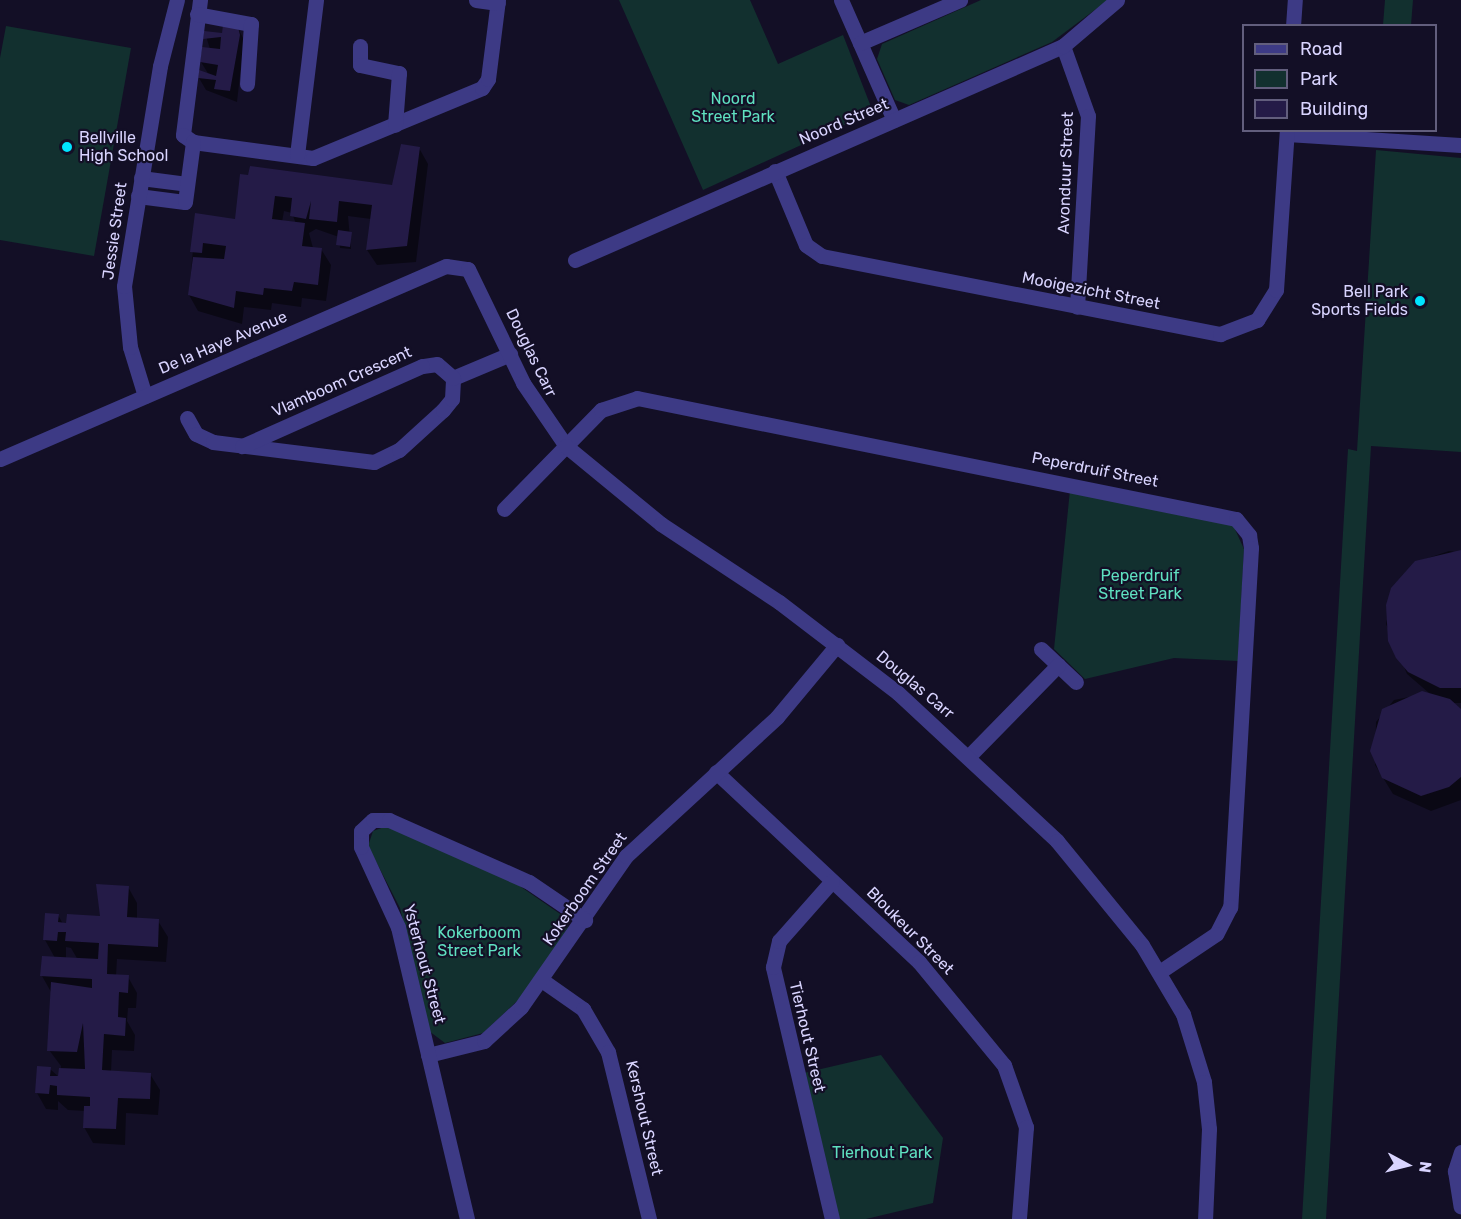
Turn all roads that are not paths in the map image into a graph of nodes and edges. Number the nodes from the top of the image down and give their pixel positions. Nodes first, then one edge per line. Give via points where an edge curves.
1 (177, 0) edge
2 (316, 0) edge
3 (476, 0) edge
4 (841, 0) edge
5 (960, 0) edge
6 (1117, 0) edge
7 (1295, 0) edge
8 (498, 1) edge
9 (198, 7) edge
10 (1293, 24) edge
11 (860, 43) junction
12 (360, 46) dead end
13 (1063, 46) junction
14 (247, 84) dead end
15 (894, 120) junction
16 (395, 125) junction
17 (1287, 132) edge
18 (193, 142) junction
19 (1461, 145) edge
20 (297, 155) junction
21 (775, 171) junction
22 (141, 178) junction
23 (161, 181) junction
24 (187, 184) junction
25 (138, 196) junction
26 (158, 199) junction
27 (575, 260) dead end
28 (462, 266) joint
29 (1077, 307) junction
30 (510, 354) junction
31 (453, 378) junction
32 (145, 396) junction
33 (187, 418) dead end
34 (242, 446) junction
35 (566, 446) junction
36 (0, 459) edge
37 (504, 509) dead end
38 (837, 645) junction
39 (1041, 649) dead end
40 (1058, 665) junction
41 (1076, 682) dead end
42 (970, 755) junction
43 (716, 772) junction
44 (832, 881) junction
45 (585, 920) junction
46 (1161, 971) junction
47 (543, 981) junction
48 (428, 1055) junction
49 (1461, 1152) edge
50 (1461, 1207) edge
51 (467, 1219) edge
52 (649, 1219) edge
53 (832, 1219) edge
54 (1019, 1219) edge
55 (1205, 1219) edge

1 - 22 street, Jessie Street
2 - 20 street
3 - 8 street
4 - 11 street
5 - 11 street
6 - 13 street, Noord Street
7 - 10 street
8 - 16 street via 486,84
9 - 14 street via 251,24
9 - 18 street via 182,129
11 - 15 street
12 - 16 street via 360,65 399,73
13 - 15 street, Noord Street
13 - 29 street, Avonduur Street via 1088,116
15 - 21 street, Noord Street
16 - 20 street via 331,154
17 - 19 street
17 - 29 street, Mooigezicht Street via 1278,281 1273,298 1257,320 1231,333 1210,333
18 - 20 street
18 - 24 street
21 - 27 street, Noord Street
21 - 29 street, Mooigezicht Street via 813,252
22 - 23 street
22 - 25 street, Jessie Street
23 - 24 street
23 - 26 street
24 - 26 street via 185,202
25 - 26 street
25 - 32 street, Jessie Street via 124,286 130,347
28 - 30 street, Douglas Carr via 477,280
28 - 32 street, De la Haye Avenue via 446,266
30 - 31 street
30 - 35 street, Douglas Carr via 534,402
31 - 34 street, Vlamboom Crescent via 437,364 422,366
31 - 34 street via 452,399 387,459 355,462
32 - 36 street, De la Haye Avenue
33 - 34 street via 202,439
35 - 37 street, Peperdruif Street
35 - 38 street, Douglas Carr via 661,524
35 - 46 street, Peperdruif Street via 607,405 644,399 1229,515 1242,524 1251,548 1230,907 1216,934
38 - 42 street, Douglas Carr
38 - 43 street, Kokerboom Street via 777,717
39 - 40 street
40 - 41 street
40 - 42 street
42 - 46 street, Douglas Carr via 1057,841
43 - 44 street, Bloukeur Street
43 - 45 street, Kokerboom Street via 626,855
44 - 53 street, Tierhout Street via 779,941 773,959
44 - 54 street, Bloukeur Street via 919,962 1011,1077 1027,1139
45 - 47 street, Kokerboom Street
45 - 48 street, Ysterhout Street via 489,864 389,820 368,823 361,847 398,927
46 - 55 street, Douglas Carr via 1186,1022 1204,1082 1209,1129
47 - 48 street, Kokerboom Street via 484,1041
47 - 52 street, Kershout Street via 583,1009 609,1053
48 - 51 street, Ysterhout Street
49 - 50 street via 1455,1171

